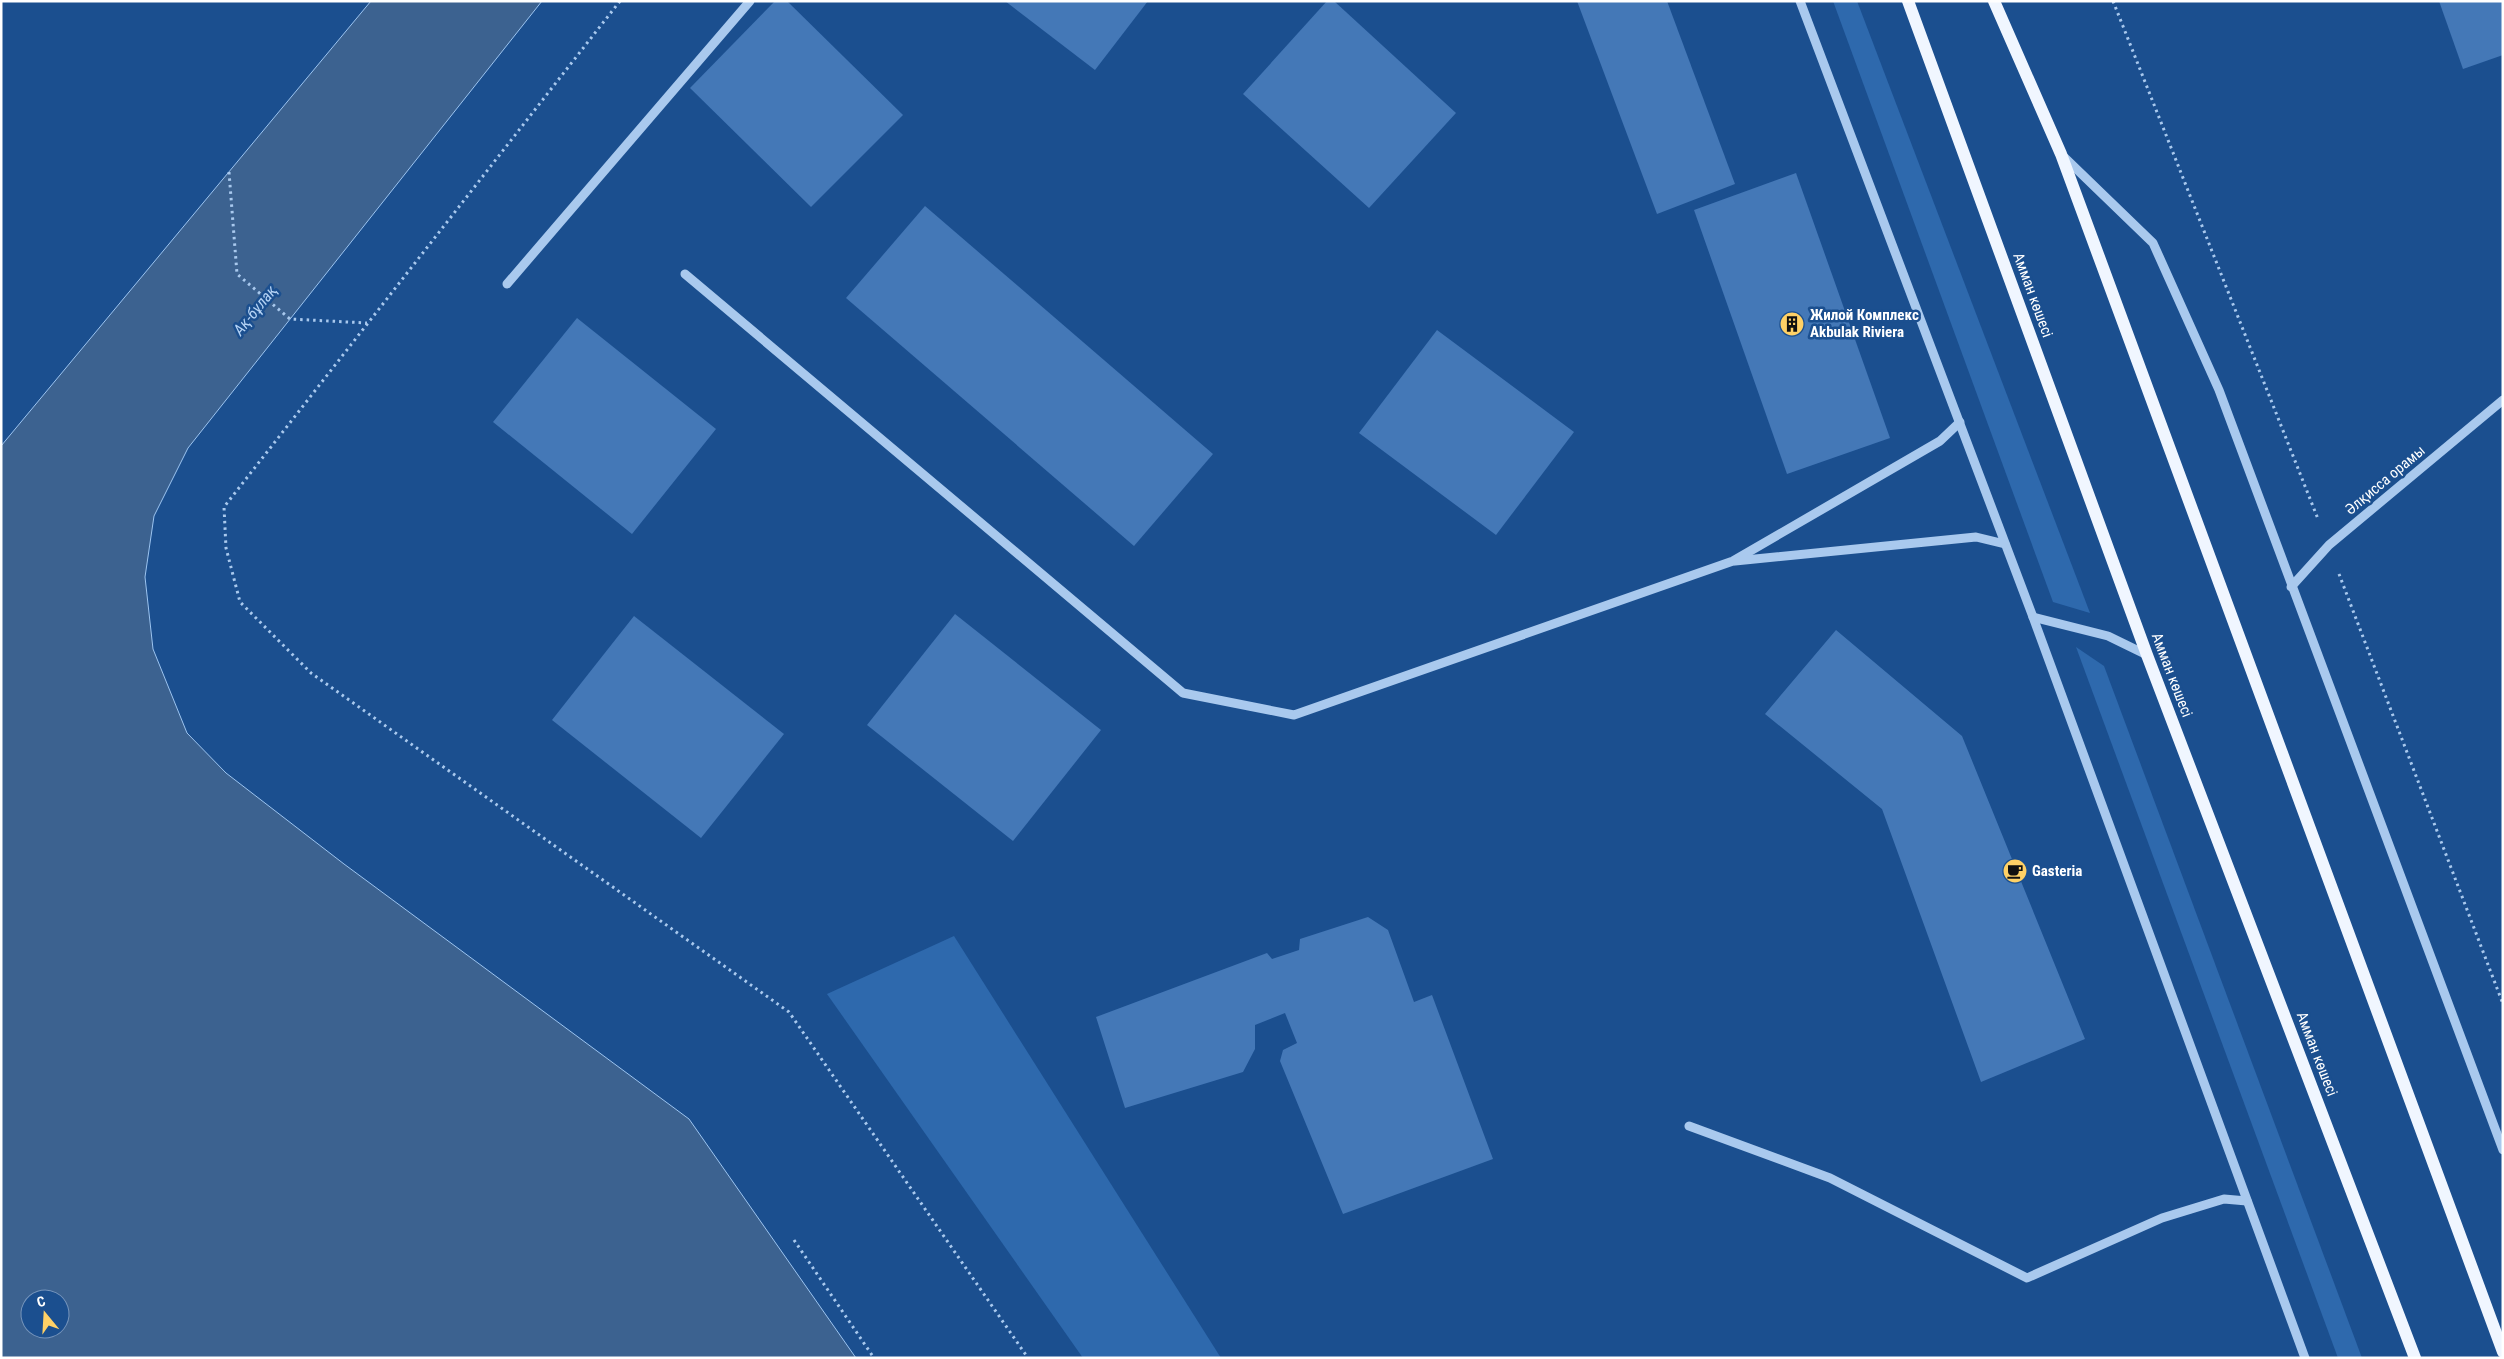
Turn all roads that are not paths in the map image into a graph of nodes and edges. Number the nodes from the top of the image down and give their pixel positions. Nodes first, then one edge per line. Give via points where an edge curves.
1 (750, 1) edge
2 (1800, 1) edge
3 (1908, 1) edge
4 (1994, 1) edge
5 (2061, 154) junction
6 (685, 274) dead end
7 (507, 284) dead end
8 (2503, 400) edge
9 (1960, 422) junction
10 (2005, 544) junction
11 (1733, 561) junction
12 (2291, 588) junction
13 (2033, 616) junction
14 (2147, 655) junction
15 (1688, 1126) dead end
16 (2503, 1150) edge
17 (2247, 1201) junction
18 (2503, 1352) edge
19 (2305, 1358) edge
20 (2415, 1358) edge

1 - 7 street
2 - 9 street
3 - 14 main road, Амман көшесі
4 - 5 main road
5 - 12 street via 2153,243 2219,390
5 - 18 main road
6 - 11 street via 1183,692 1294,715
8 - 12 street, Әлқисса орамы via 2329,545
9 - 10 street
9 - 11 street via 1940,442
10 - 11 street via 1976,537
10 - 13 street
12 - 16 street
13 - 14 street via 2108,636
13 - 17 street
14 - 20 main road, Амман көшесі
15 - 17 street via 1830,1178 2027,1278 2162,1218 2224,1199
17 - 19 street

